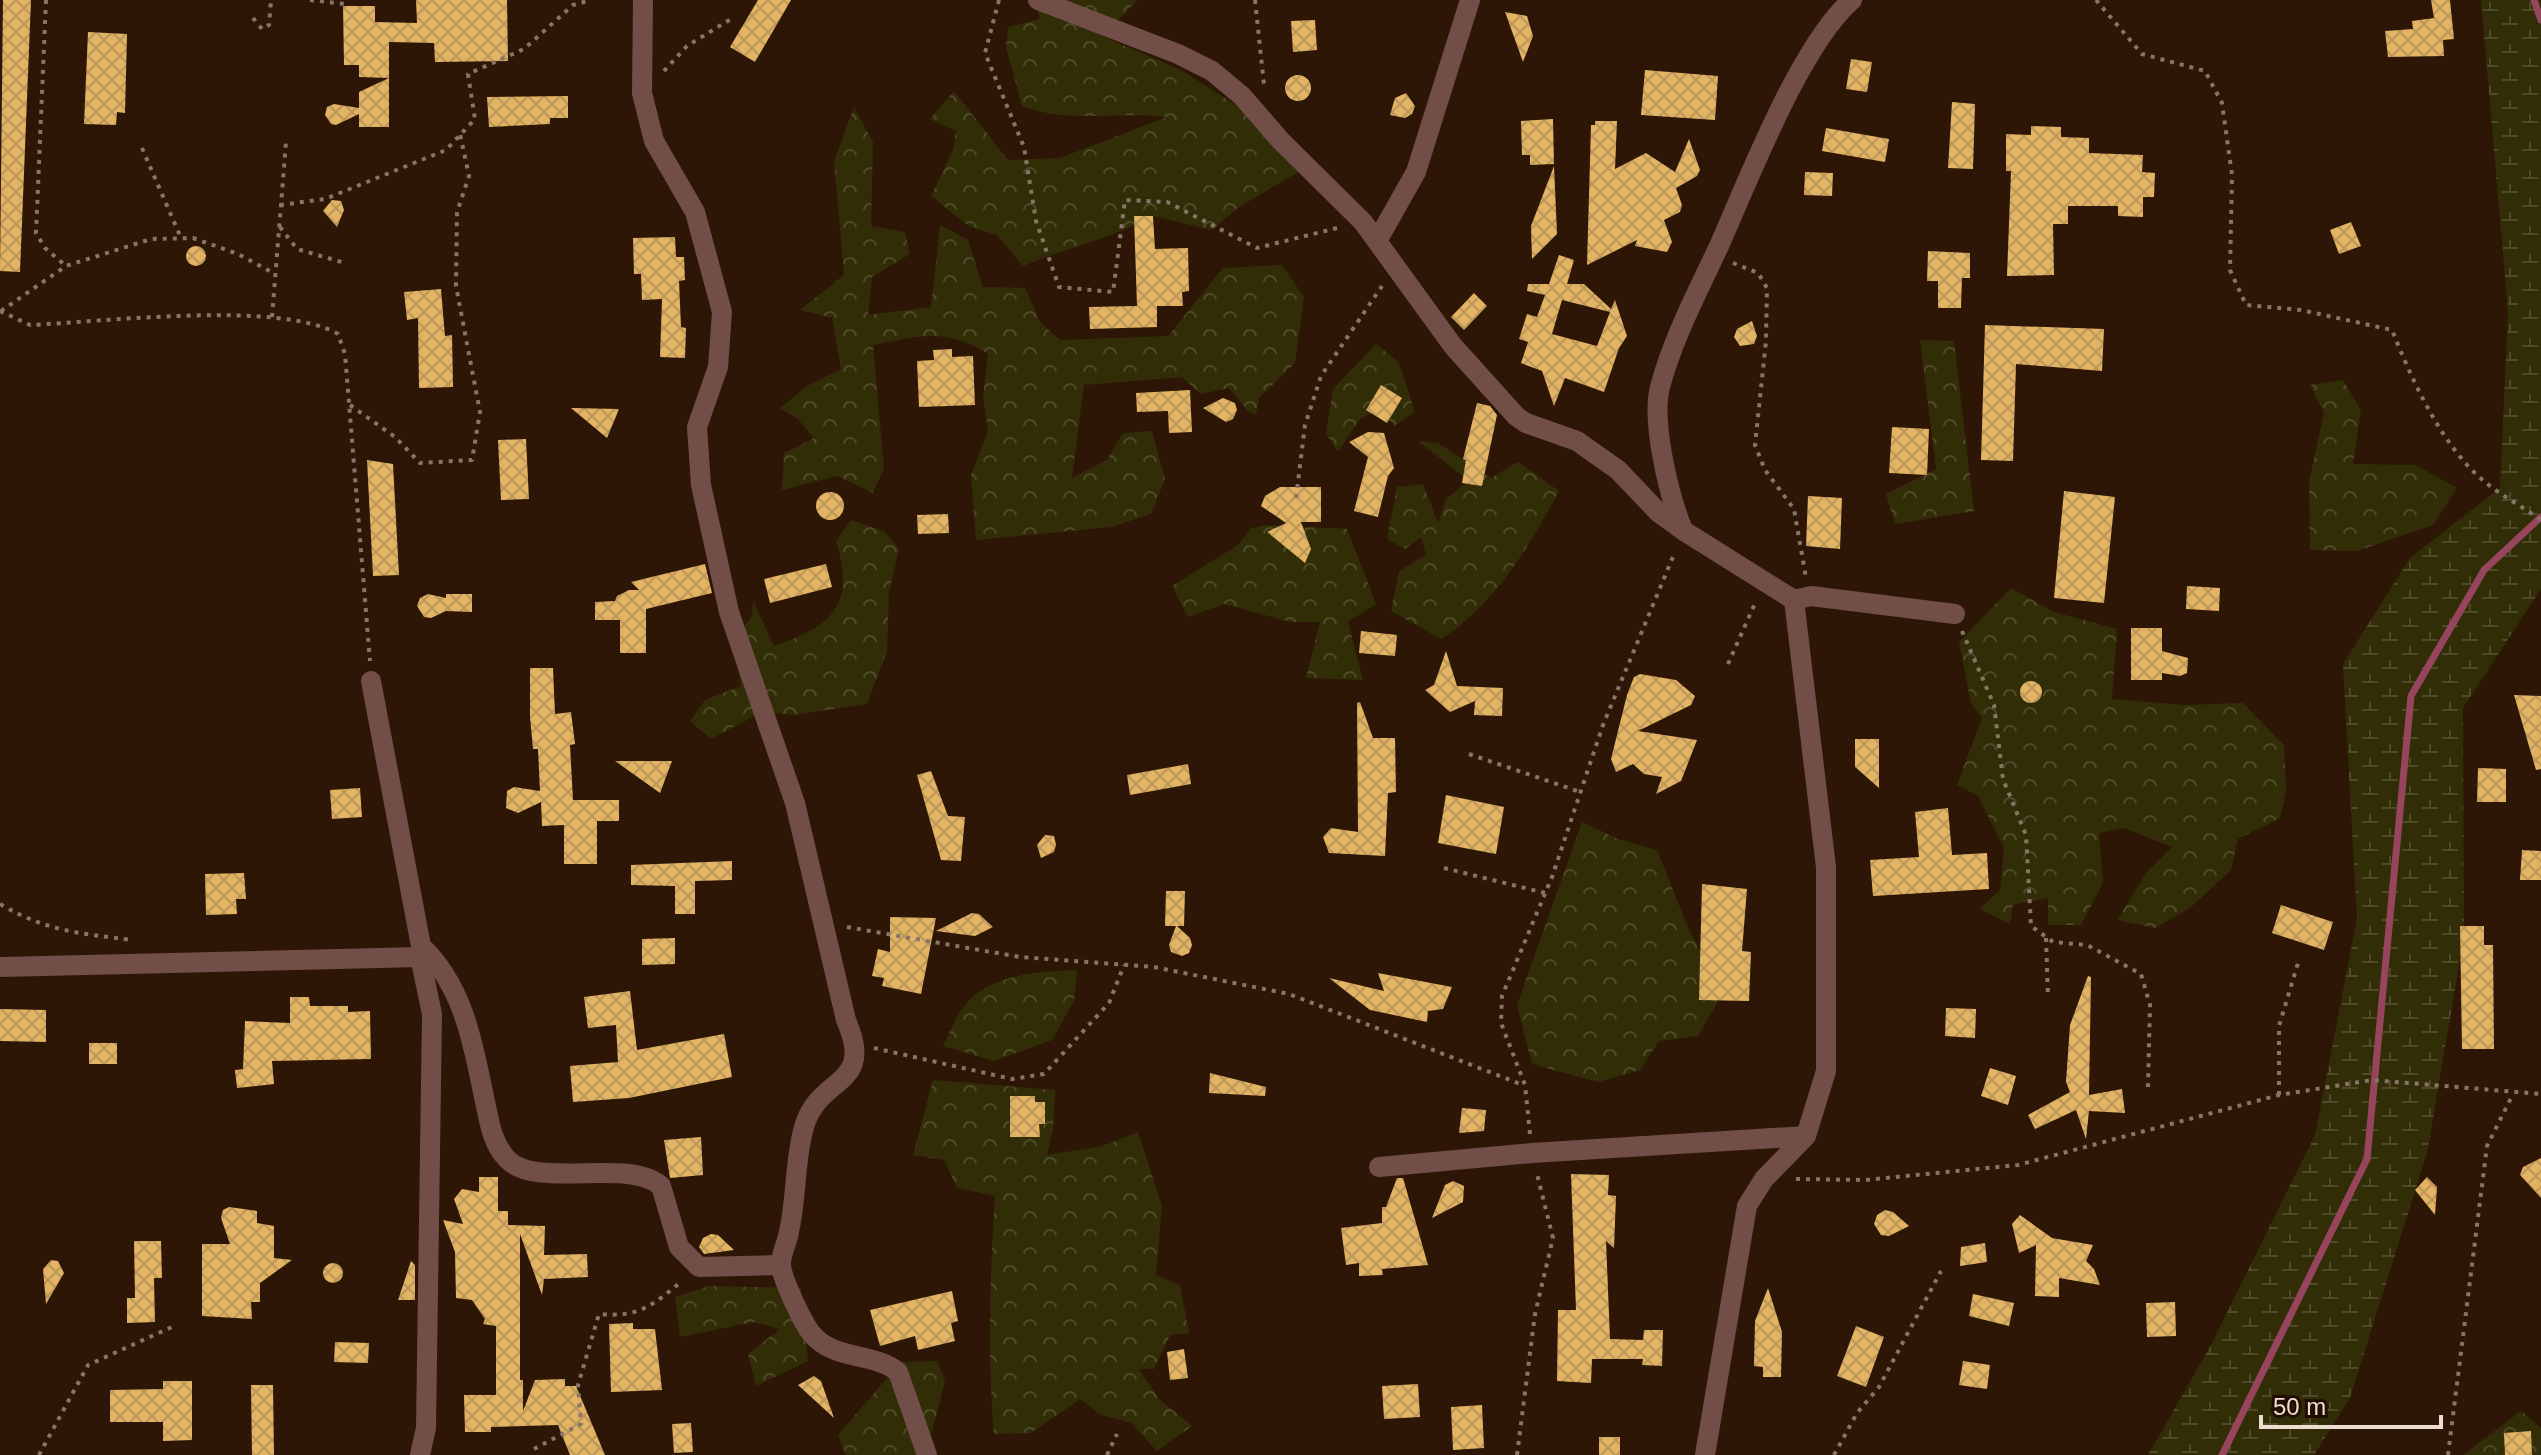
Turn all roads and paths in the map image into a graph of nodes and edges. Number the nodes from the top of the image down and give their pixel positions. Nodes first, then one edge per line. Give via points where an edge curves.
1 (46, 0) edge
2 (272, 0) edge
3 (278, 0) edge
4 (310, 0) edge
5 (591, 0) edge
6 (643, 0) edge
7 (999, 0) edge
8 (1038, 0) edge
9 (1255, 0) edge
10 (1470, 0) edge
11 (1852, 0) edge
12 (2096, 0) edge
13 (345, 4) dead end
14 (253, 18) dead end
15 (731, 19) dead end
16 (642, 93) junction
17 (1267, 122) junction
18 (460, 134) junction
19 (286, 142) dead end
20 (142, 148) dead end
21 (280, 205) junction
22 (1363, 222) junction
23 (278, 225) junction
24 (181, 238) junction
25 (1377, 241) junction
26 (1714, 256) junction
27 (345, 263) dead end
28 (1397, 264) junction
29 (66, 266) junction
30 (275, 274) junction
31 (0, 311) edge
32 (272, 317) junction
33 (350, 405) junction
34 (1296, 498) dead end
35 (2541, 520) edge
36 (1684, 531) junction
37 (1761, 579) junction
38 (1802, 598) junction
39 (1955, 614) joint
40 (1728, 664) dead end
41 (371, 681) joint
42 (1469, 754) dead end
43 (1581, 792) junction
44 (1444, 868) dead end
45 (1545, 893) junction
46 (825, 923) junction
47 (2046, 938) junction
48 (2298, 963) dead end
49 (1124, 965) junction
50 (0, 967) edge
51 (2048, 997) dead end
52 (857, 1044) junction
53 (1525, 1085) junction
54 (2148, 1087) dead end
55 (2513, 1094) junction
56 (2541, 1094) edge
57 (2279, 1095) junction
58 (1806, 1136) junction
59 (1532, 1153) junction
60 (1379, 1167) dead end
61 (1764, 1179) junction
62 (780, 1265) junction
63 (699, 1267) junction
64 (1941, 1271) dead end
65 (172, 1327) dead end
66 (1117, 1434) dead end
67 (534, 1449) dead end
68 (39, 1455) edge
69 (420, 1455) edge
70 (927, 1455) edge
71 (1107, 1455) edge
72 (1517, 1455) edge
73 (1705, 1455) edge
74 (1834, 1455) edge
75 (2448, 1455) edge

1 - 29 path via 36,233
2 - 3 path
2 - 14 path via 269,25 262,29
4 - 13 path
5 - 18 path via 573,5 524,49 468,74 475,119
6 - 16 street
7 - 22 path via 985,53 1024,147 1036,221 1059,287 1113,292 1125,200 1167,202 1257,248
8 - 17 street via 1212,71
9 - 17 path
10 - 25 street via 1416,172
11 - 26 street via 1811,55
12 - 35 path via 2142,54 2205,71 2222,103 2232,175 2230,270 2246,305 2301,310 2392,330 2439,426 2483,480
15 - 16 path via 687,46
16 - 46 street via 654,141 695,212 722,312 718,367 697,427 701,485 729,612 795,803
17 - 22 street
18 - 21 path via 446,150 325,199
18 - 33 path via 469,176 457,212 456,286 480,412 472,460 420,463 395,437
19 - 21 path
20 - 24 path
21 - 23 path
22 - 25 street
23 - 27 path via 297,249
23 - 30 path
24 - 29 path via 151,239
24 - 30 path via 238,254
25 - 28 street
26 - 36 street via 1694,296 1658,405 1673,506
26 - 38 path via 1758,273 1767,288 1755,445 1765,470 1794,509
28 - 34 path via 1321,376 1305,425
28 - 36 street via 1453,346 1516,416 1577,441 1602,458
29 - 31 path
30 - 32 path
31 - 32 path via 30,325
32 - 33 path via 312,323 338,334
33 - 41 path
36 - 37 street
36 - 43 path via 1603,725
37 - 38 street
37 - 40 path via 1752,615
38 - 39 street
38 - 58 street via 1826,867 1826,1071
39 - 47 path via 1994,705 2003,779 2026,835 2031,926
41 - 63 street via 421,946 443,969 458,998 499,1149 513,1165 546,1173 626,1174 654,1180 661,1186 679,1247
42 - 43 path
43 - 45 path
44 - 45 path
45 - 53 path via 1502,996 1504,1035
46 - 49 path via 1020,957
46 - 52 street via 846,1020
47 - 51 path
47 - 54 path via 2087,945 2141,974 2150,1005
48 - 57 path via 2279,1026
49 - 52 path via 1109,1003 1044,1074 1012,1079
49 - 53 path via 1289,994
50 - 69 street via 420,957 432,1014 426,1428
52 - 62 street via 851,1070 815,1105 804,1127
53 - 59 path
55 - 56 path
55 - 57 path via 2372,1080
55 - 75 path via 2487,1146
57 - 61 path via 2018,1165 1865,1180
58 - 59 street
58 - 61 street
59 - 60 street
59 - 72 path via 1553,1238 1535,1314
61 - 73 street via 1747,1206
62 - 63 street
62 - 70 street via 811,1332 824,1345 887,1363 898,1372
63 - 67 path via 649,1309 599,1314 578,1385 581,1424
64 - 74 path via 1879,1387
65 - 68 path via 88,1365
66 - 71 path

